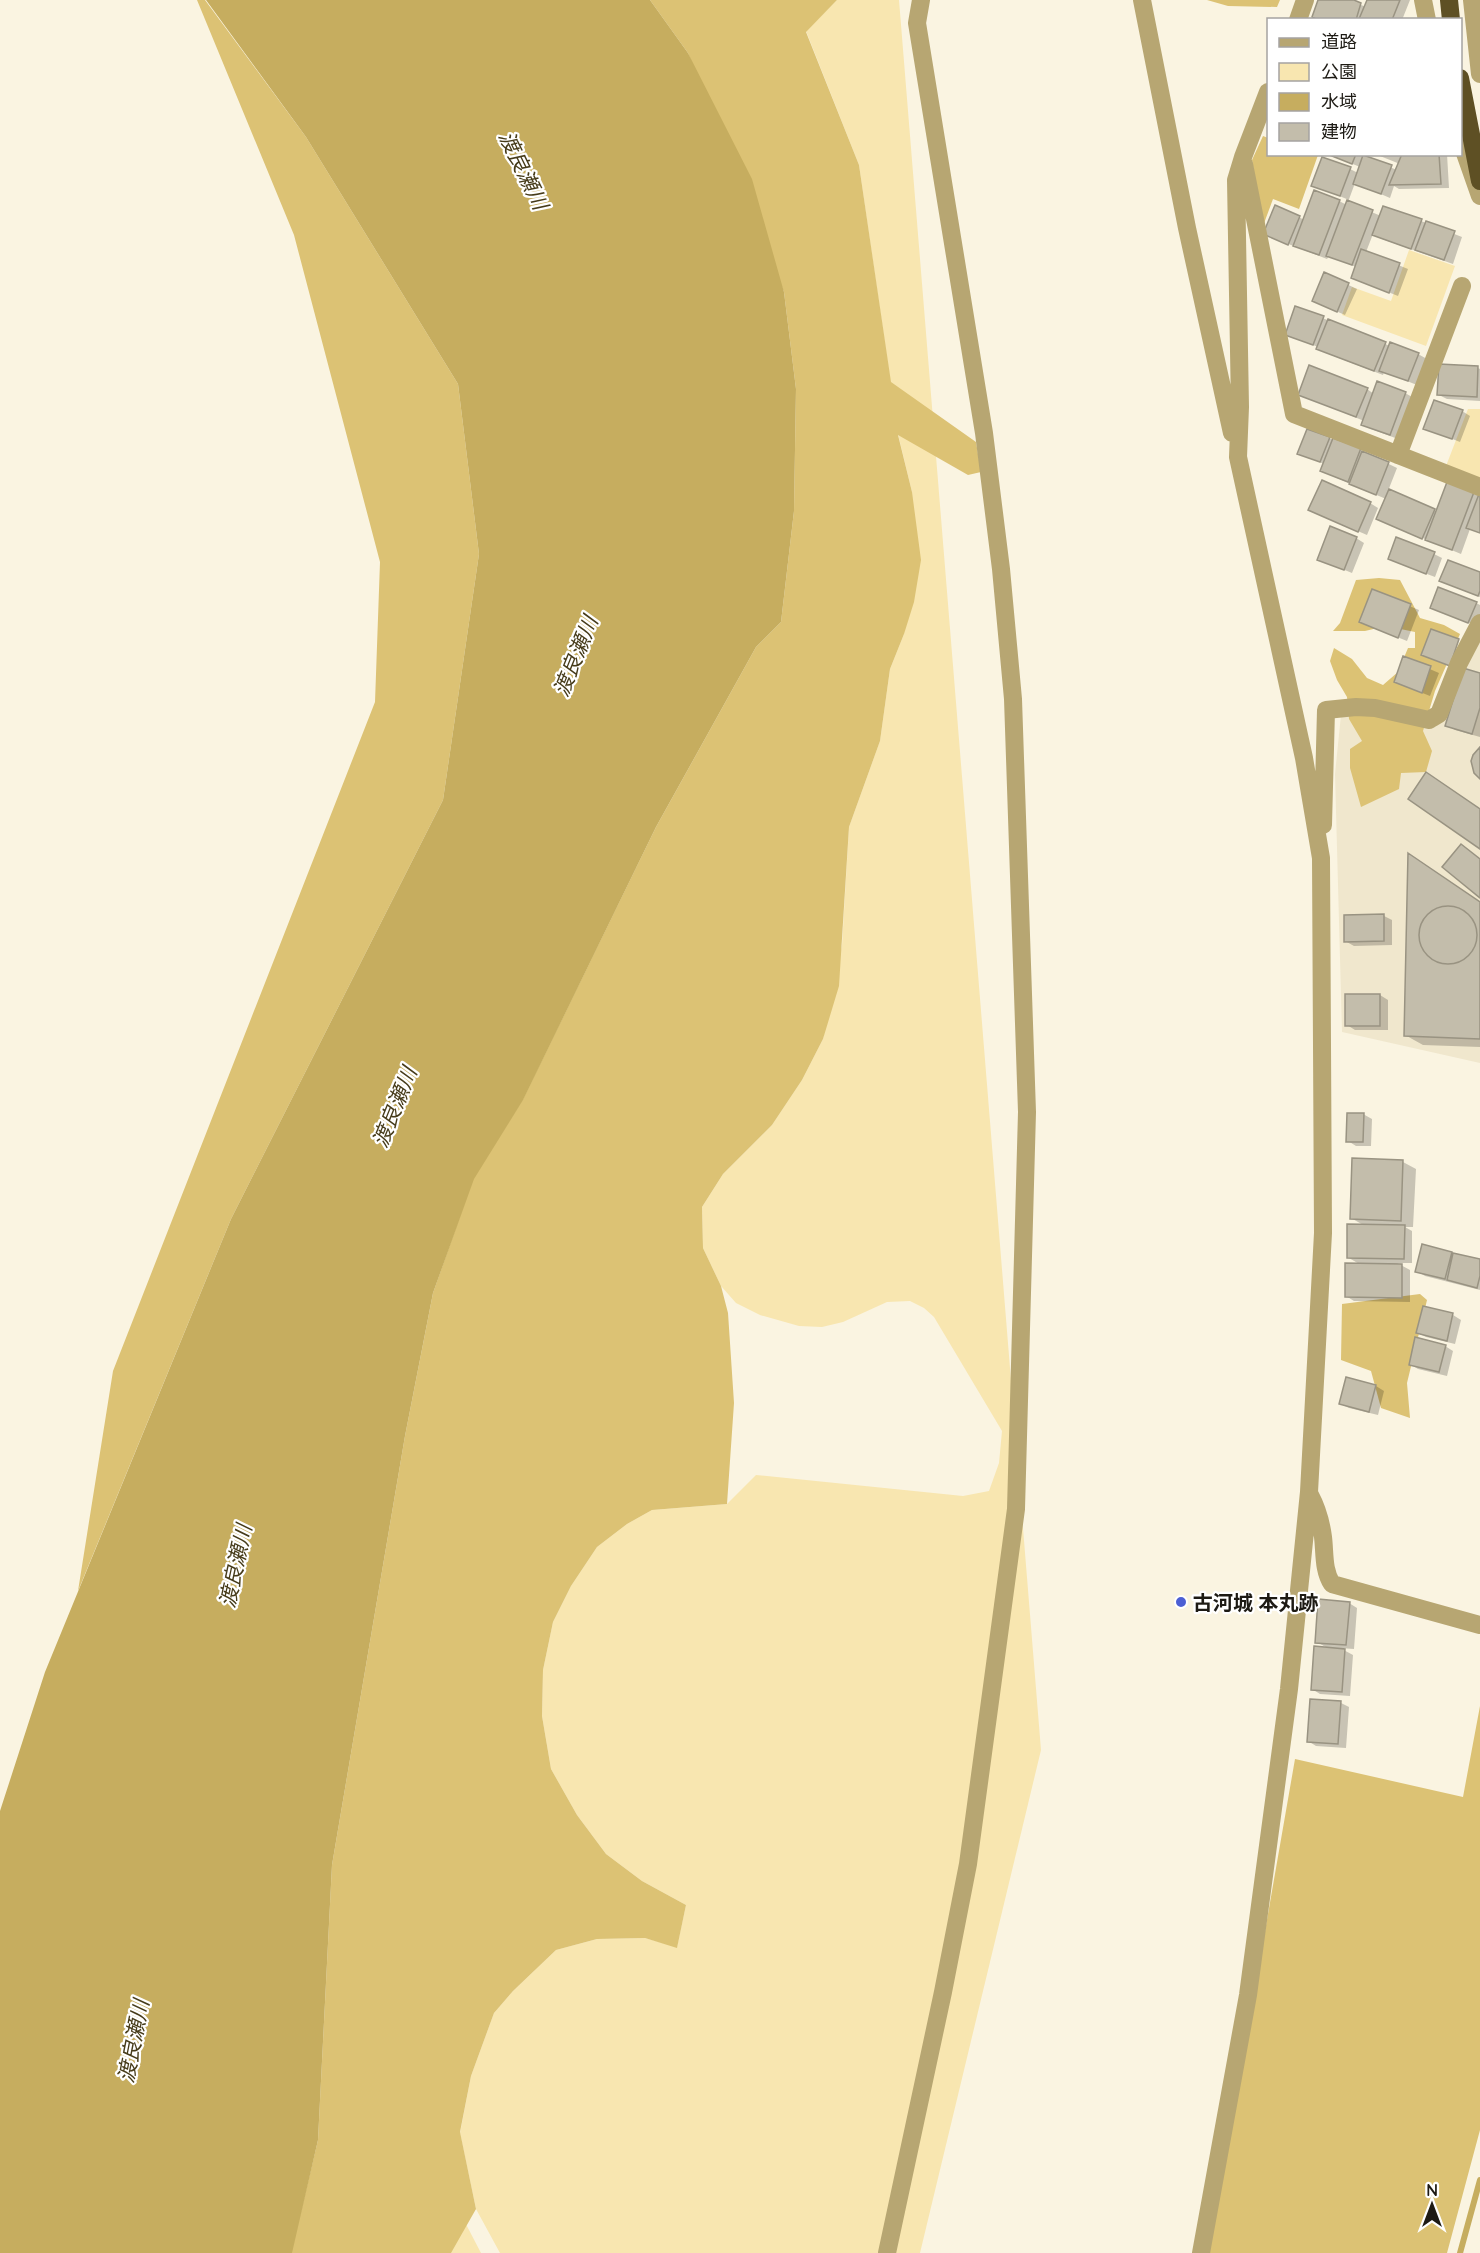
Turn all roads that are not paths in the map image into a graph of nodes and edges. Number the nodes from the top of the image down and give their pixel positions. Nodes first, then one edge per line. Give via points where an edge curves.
1 (921, 0) edge
2 (1142, 0) edge
3 (1305, 0) edge
4 (1423, 0) edge
5 (1449, 0) edge
6 (1472, 0) edge
7 (1299, 18) edge
8 (1427, 18) edge
9 (1451, 18) edge
10 (1480, 74) edge
11 (1462, 83) edge
12 (1267, 97) edge
13 (1462, 142) edge
14 (1243, 157) junction
15 (1480, 181) edge
16 (1480, 196) edge
17 (1462, 286) dead end
18 (1398, 455) junction
19 (1238, 457) junction
20 (1480, 487) edge
21 (1480, 623) edge
22 (1321, 858) junction
23 (1309, 1492) junction
24 (1480, 1625) edge
25 (887, 2253) edge
26 (1202, 2253) edge

1 - 25 street via 917,23 984,433 1001,569 1013,699 1027,1112 1016,1509 968,1864
2 - 19 street
3 - 7 street
4 - 8 street
5 - 9 highway
6 - 10 street
11 - 15 highway
12 - 14 street
13 - 16 street
14 - 18 street via 1294,414
14 - 19 street via 1236,180
17 - 18 street
18 - 20 street
19 - 22 street via 1304,758
21 - 22 street via 1438,714 1429,720 1356,706 1326,710
22 - 23 street via 1323,1233
23 - 24 street via 1317,1507 1325,1565 1332,1584
23 - 26 street via 1268,1855 1248,1995

